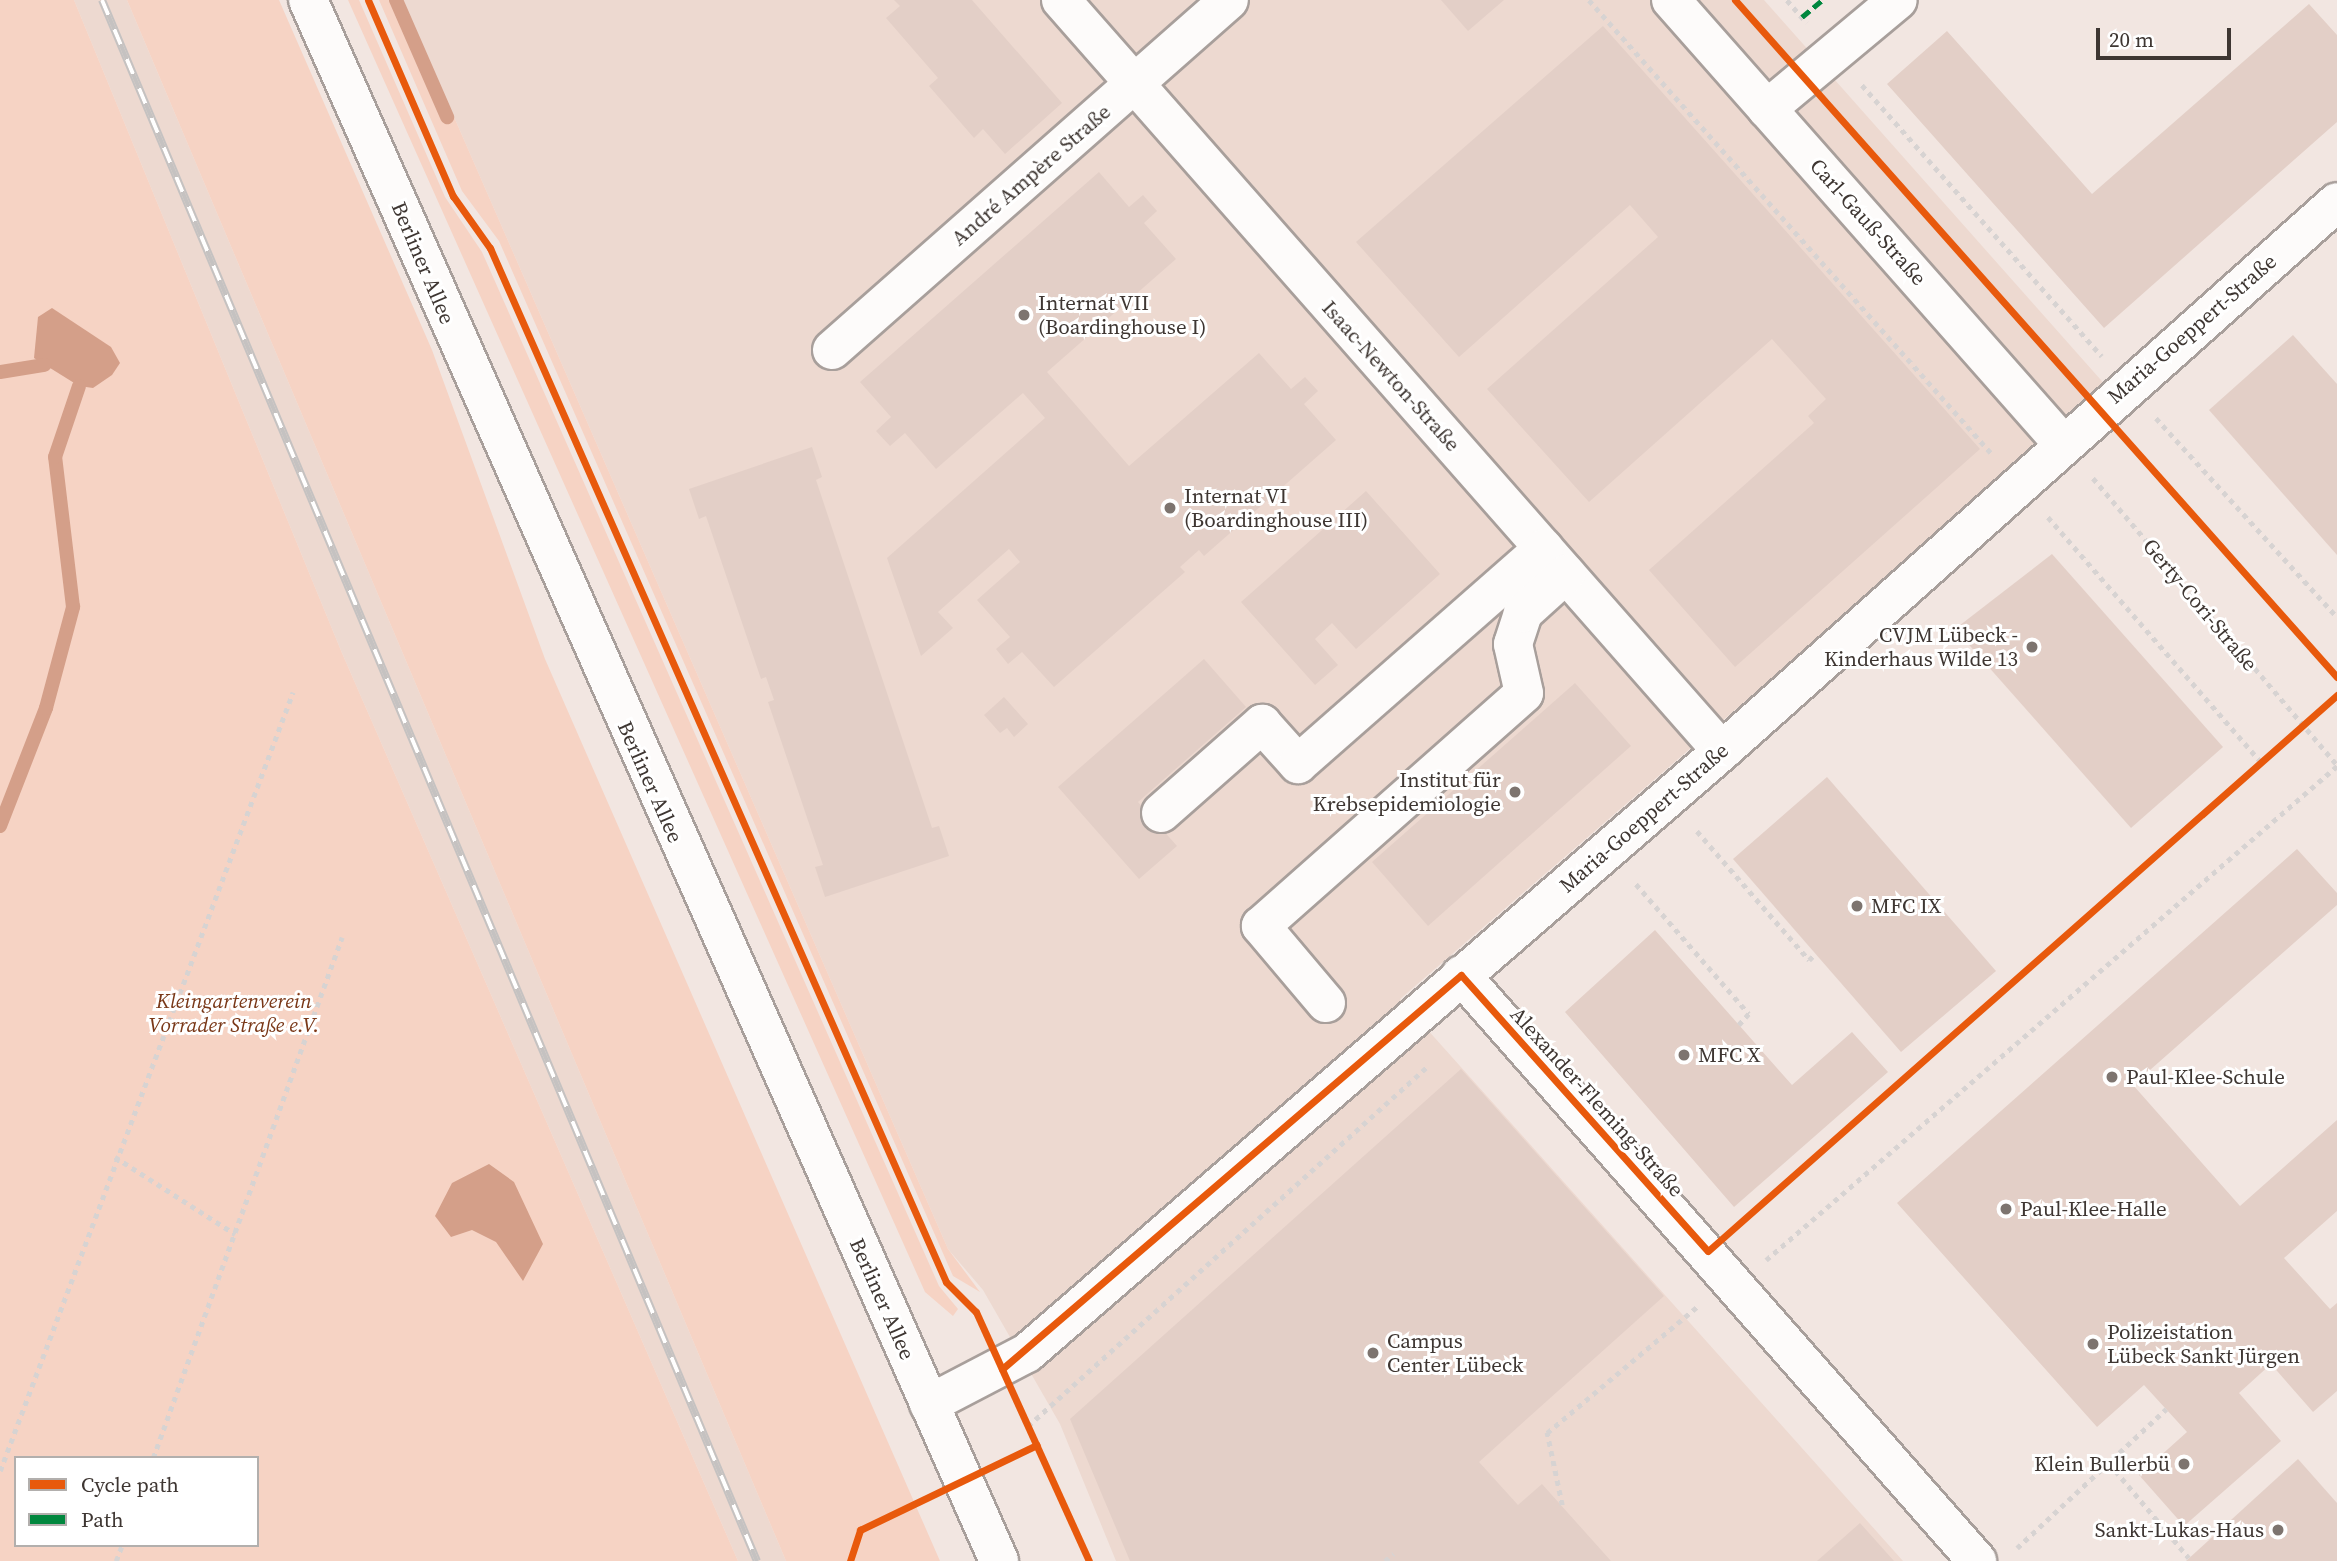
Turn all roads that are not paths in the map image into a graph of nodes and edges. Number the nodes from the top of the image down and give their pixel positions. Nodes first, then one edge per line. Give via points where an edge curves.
1 (308, 0) edge
2 (1061, 0) edge
3 (1229, 0) edge
4 (1671, 0) edge
5 (1898, 0) edge
6 (1135, 84) junction
7 (1767, 109) junction
8 (2337, 202) edge
9 (832, 351) dead end
10 (2064, 444) junction
11 (1555, 561) junction
12 (1722, 751) junction
13 (1161, 813) dead end
14 (1461, 975) junction
15 (1326, 1003) dead end
16 (929, 1404) junction
17 (999, 1561) edge
18 (1977, 1561) edge

1 - 16 street, Berliner Allee
2 - 6 street, Isaac-Newton-Straße
3 - 6 street, André Ampère Straße
4 - 7 street, Carl-Gauß-Straße
5 - 7 street
6 - 9 street, André Ampère Straße
6 - 11 street, Isaac-Newton-Straße
7 - 10 street, Carl-Gauß-Straße
8 - 10 street, Maria-Goeppert-Straße
10 - 12 street, Maria-Goeppert-Straße
11 - 12 street, Isaac-Newton-Straße
11 - 13 street via 1298,764 1262,724
11 - 15 street via 1523,613 1513,644 1524,693 1261,926
12 - 14 street, Maria-Goeppert-Straße
14 - 16 street, Maria-Goeppert-Straße via 1027,1353
14 - 18 street, Alexander-Fleming-Straße
16 - 17 street, Berliner Allee

